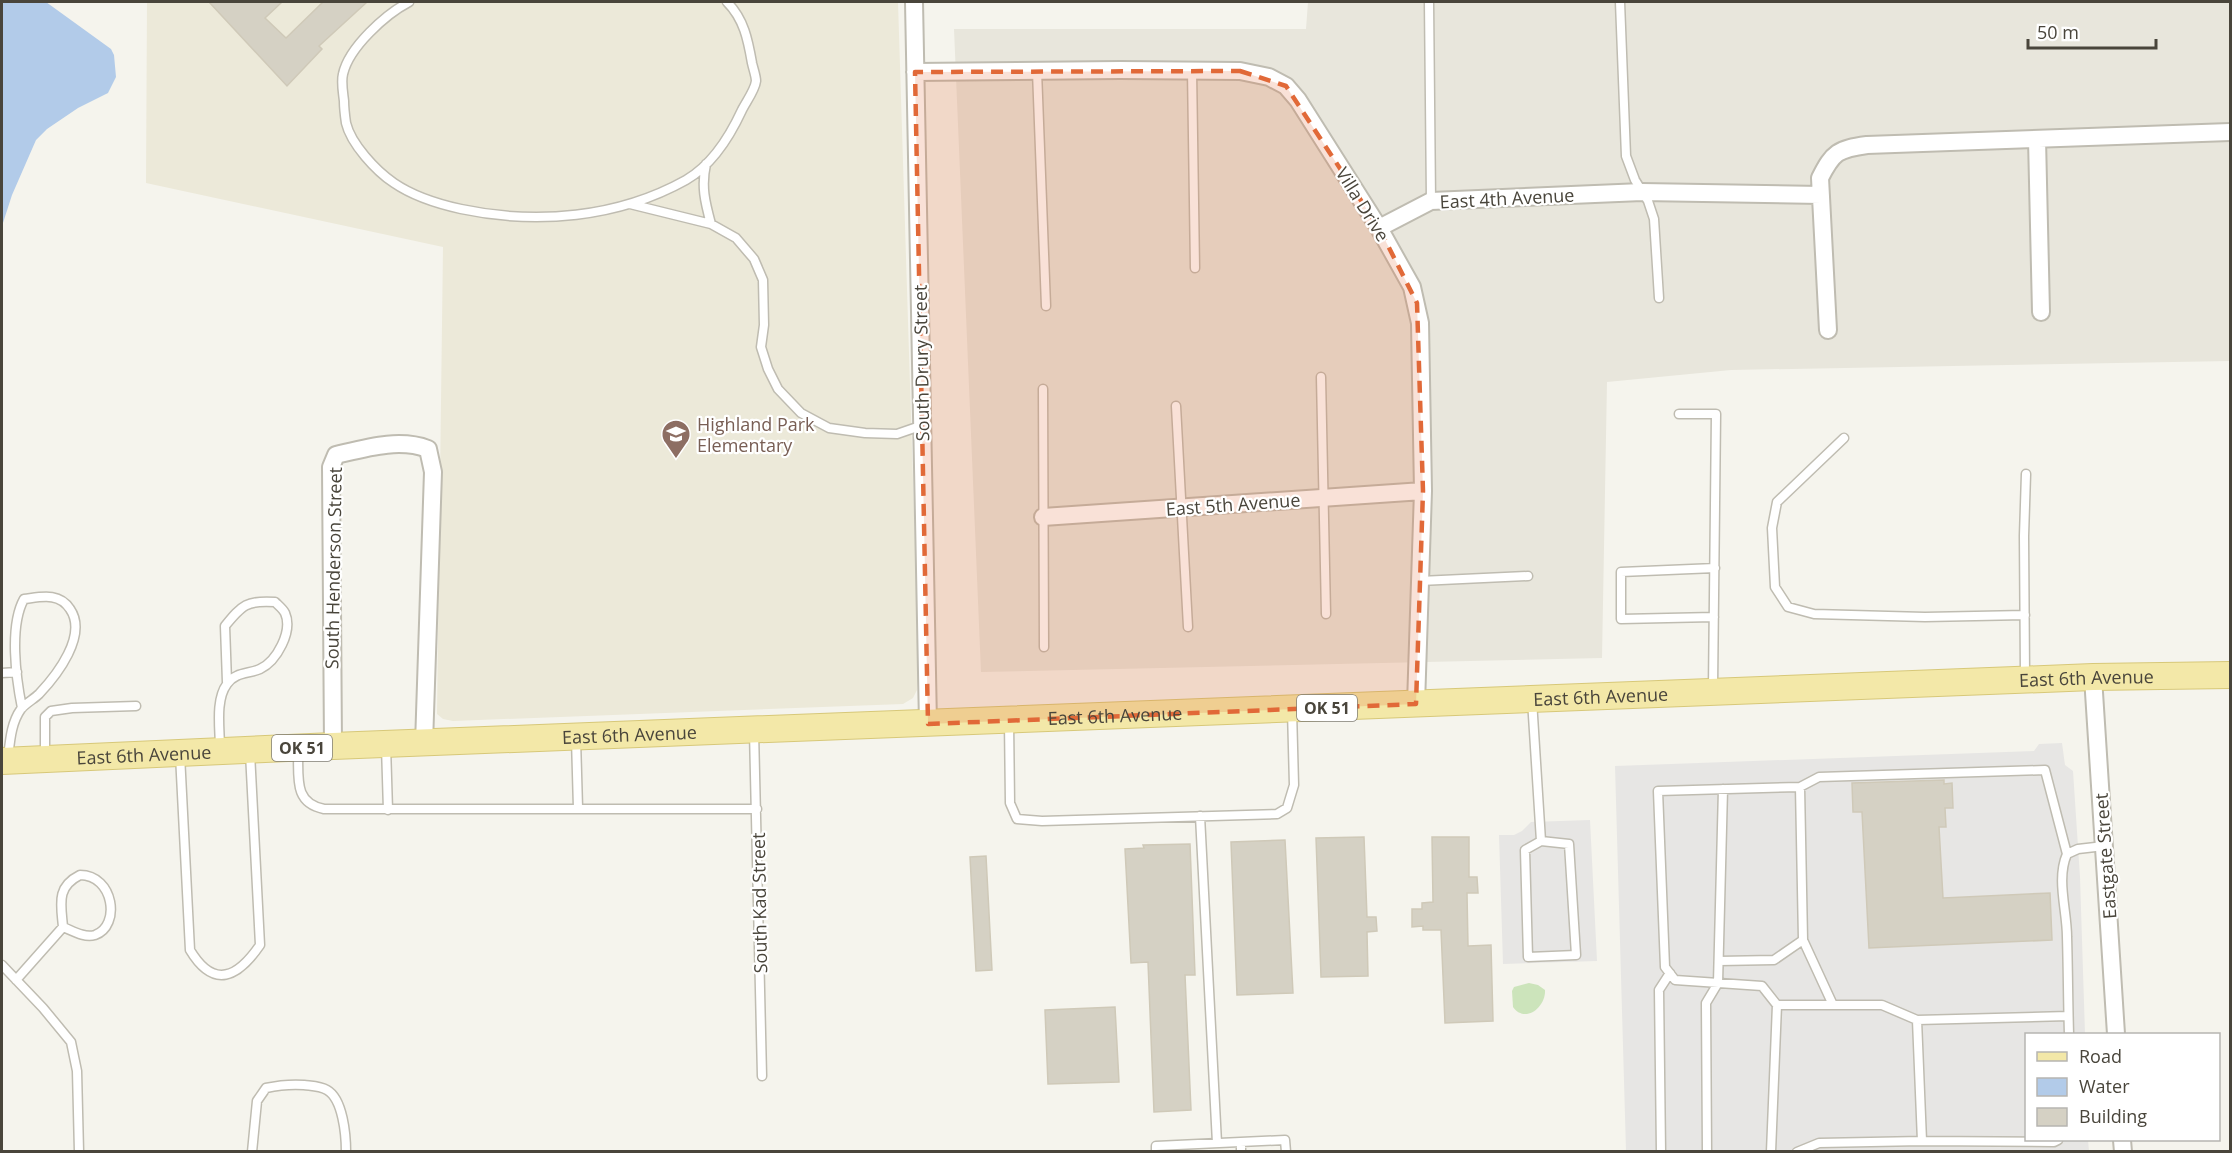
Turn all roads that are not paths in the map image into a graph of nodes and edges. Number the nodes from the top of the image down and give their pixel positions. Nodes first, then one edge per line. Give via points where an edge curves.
1 (409, 2) edge
2 (727, 2) edge
3 (914, 2) edge
4 (1429, 2) edge
5 (1620, 2) edge
6 (1037, 70) junction
7 (1192, 70) junction
8 (915, 72) junction
9 (2230, 132) edge
10 (2037, 139) junction
11 (706, 164) junction
12 (1642, 192) junction
13 (1821, 195) junction
14 (1431, 201) junction
15 (630, 204) junction
16 (711, 224) junction
17 (1378, 228) junction
18 (1195, 268) dead end
19 (1659, 298) dead end
20 (1046, 306) dead end
21 (2041, 312) dead end
22 (1828, 330) dead end
23 (1321, 377) dead end
24 (1043, 389) dead end
25 (1176, 406) dead end
26 (1679, 414) dead end
27 (923, 425) junction
28 (1844, 438) dead end
29 (2026, 474) dead end
30 (1423, 490) junction
31 (1323, 497) junction
32 (1182, 507) junction
33 (1043, 517) junction
34 (1714, 568) junction
35 (1528, 576) dead end
36 (1420, 580) junction
37 (1326, 614) dead end
38 (2025, 615) junction
39 (1714, 617) junction
40 (1188, 627) dead end
41 (1044, 646) dead end
42 (17, 672) junction
43 (2, 673) edge
44 (2230, 675) edge
45 (2093, 677) junction
46 (2025, 680) junction
47 (227, 682) junction
48 (1713, 692) junction
49 (1532, 700) junction
50 (1416, 704) junction
51 (136, 706) dead end
52 (22, 708) junction
53 (1292, 709) junction
54 (1009, 720) junction
55 (928, 724) junction
56 (754, 730) junction
57 (576, 738) junction
58 (424, 744) junction
59 (333, 746) junction
60 (386, 746) junction
61 (298, 748) junction
62 (250, 751) junction
63 (220, 752) junction
64 (180, 754) junction
65 (45, 760) junction
66 (5, 761) edge
67 (1800, 787) junction
68 (1723, 789) junction
69 (578, 808) junction
70 (757, 809) junction
71 (388, 810) junction
72 (1200, 816) junction
73 (1541, 841) junction
74 (2104, 846) junction
75 (2067, 854) junction
76 (63, 927) junction
77 (1803, 940) junction
78 (1719, 961) junction
79 (2, 965) edge
80 (1670, 973) junction
81 (16, 980) junction
82 (1718, 983) junction
83 (1777, 1005) junction
84 (1833, 1005) junction
85 (2068, 1016) junction
86 (1917, 1020) junction
87 (2069, 1033) edge
88 (2116, 1033) edge
89 (762, 1076) dead end
90 (1922, 1141) junction
91 (2056, 1141) edge
92 (1217, 1143) junction
93 (1241, 1147) edge
94 (1198, 1148) edge
95 (79, 1152) edge
96 (252, 1152) edge
97 (346, 1152) edge
98 (1156, 1152) edge
99 (1286, 1152) edge
100 (1661, 1152) edge
101 (1707, 1152) edge
102 (1771, 1152) edge
103 (1797, 1152) edge

1 - 15 lane via 361,41 343,73 346,126 366,158 393,183 446,205 491,215 588,214
2 - 11 lane via 746,31 756,81 731,133
3 - 8 street, South Drury Street
4 - 14 lane
5 - 12 lane via 1626,156
6 - 7 street, Villa Drive
6 - 8 street, Villa Drive
6 - 20 lane
7 - 17 street, Villa Drive via 1240,71 1269,77 1286,86
7 - 18 lane
8 - 27 street, South Drury Street
9 - 10 street
10 - 13 street via 1845,148 1829,159 1820,178
10 - 21 street
11 - 15 lane via 687,179
11 - 16 lane via 703,194
12 - 13 street, East 4th Avenue
12 - 14 street, East 4th Avenue
12 - 19 lane via 1654,219
13 - 22 street
14 - 17 street, East 4th Avenue
15 - 16 lane
16 - 27 lane via 736,238 754,259 763,280 762,346 768,369 778,389 801,413 829,428 865,434 897,434
17 - 30 street, Villa Drive via 1412,287 1420,323
23 - 31 lane
24 - 33 lane
25 - 32 lane
26 - 34 lane via 1716,414
27 - 55 street, South Drury Street
28 - 38 lane via 1777,502 1772,528 1775,586 1788,607 1814,614
29 - 38 lane
30 - 31 street, East 5th Avenue
30 - 36 street, Villa Drive
31 - 32 street, East 5th Avenue
31 - 37 lane
32 - 33 street, East 5th Avenue
32 - 40 lane
33 - 41 lane
34 - 39 lane
34 - 39 lane via 1621,572 1621,619
35 - 36 lane
36 - 50 street, Villa Drive
38 - 46 lane
39 - 48 lane
42 - 43 lane
42 - 52 lane
42 - 52 lane via 18,609 24,599 59,598 74,615 76,630 71,651 39,694
44 - 45 main road, East 6th Avenue / OK 51
45 - 46 main road, East 6th Avenue / OK 51
45 - 74 street, Eastgate Street
46 - 48 main road, East 6th Avenue / OK 51
47 - 47 lane via 241,673 261,669 280,651 287,631 285,613 275,602 241,606 225,626
47 - 63 lane via 221,696
48 - 49 main road, East 6th Avenue / OK 51
49 - 50 main road, East 6th Avenue / OK 51
49 - 73 lane
50 - 53 main road, East 6th Avenue / OK 51
51 - 65 lane via 51,711 45,717
52 - 66 lane
53 - 54 main road, East 6th Avenue / OK 51
53 - 72 lane via 1294,785 1287,808 1277,814
54 - 55 main road, East 6th Avenue / OK 51
54 - 72 lane via 1010,803 1017,819
55 - 56 main road, East 6th Avenue / OK 51
56 - 57 main road, East 6th Avenue / OK 51
56 - 70 lane, South Kad Street
57 - 58 main road, East 6th Avenue / OK 51
57 - 69 lane
58 - 59 street, South Henderson Street via 433,472 428,449 417,445 382,445 336,455 331,467
58 - 60 main road, East 6th Avenue / OK 51
59 - 60 main road, East 6th Avenue / OK 51
59 - 61 main road, East 6th Avenue / OK 51
60 - 71 lane
61 - 62 main road, East 6th Avenue / OK 51
61 - 71 lane via 300,791 312,806
62 - 63 main road, East 6th Avenue / OK 51
62 - 64 lane via 260,945 249,961 233,973 217,974 199,966 190,951
63 - 64 main road, East 6th Avenue / OK 51
64 - 65 main road, East 6th Avenue / OK 51
65 - 66 main road, East 6th Avenue / OK 51
67 - 68 lane
67 - 75 lane via 1819,777 2045,770
67 - 77 lane
68 - 78 lane
68 - 80 lane via 1658,791 1665,967
69 - 70 lane
69 - 71 lane
70 - 89 lane, South Kad Street
72 - 92 lane
73 - 73 lane via 1525,850 1528,957 1576,955 1569,844
74 - 75 lane
74 - 88 street, Eastgate Street
75 - 85 lane via 2063,862 2063,892
76 - 76 lane via 61,899 70,880 80,875 100,880 110,900 111,914 104,928 95,935 83,936
76 - 81 lane
77 - 78 lane via 1774,960
77 - 84 lane
78 - 82 lane
79 - 81 lane
80 - 82 lane via 1675,980
80 - 100 lane via 1659,990
81 - 95 lane via 71,1042 77,1071
82 - 83 lane via 1762,986
82 - 101 lane via 1706,1003
83 - 84 lane
83 - 102 lane
84 - 86 lane via 1882,1005
85 - 86 lane
85 - 87 lane
86 - 90 lane
90 - 91 lane
90 - 103 lane via 1819,1143
92 - 93 lane
92 - 94 lane
93 - 99 lane via 1286,1140
94 - 98 lane via 1156,1146
96 - 97 lane via 257,1101 266,1088 285,1083 329,1091 339,1107

